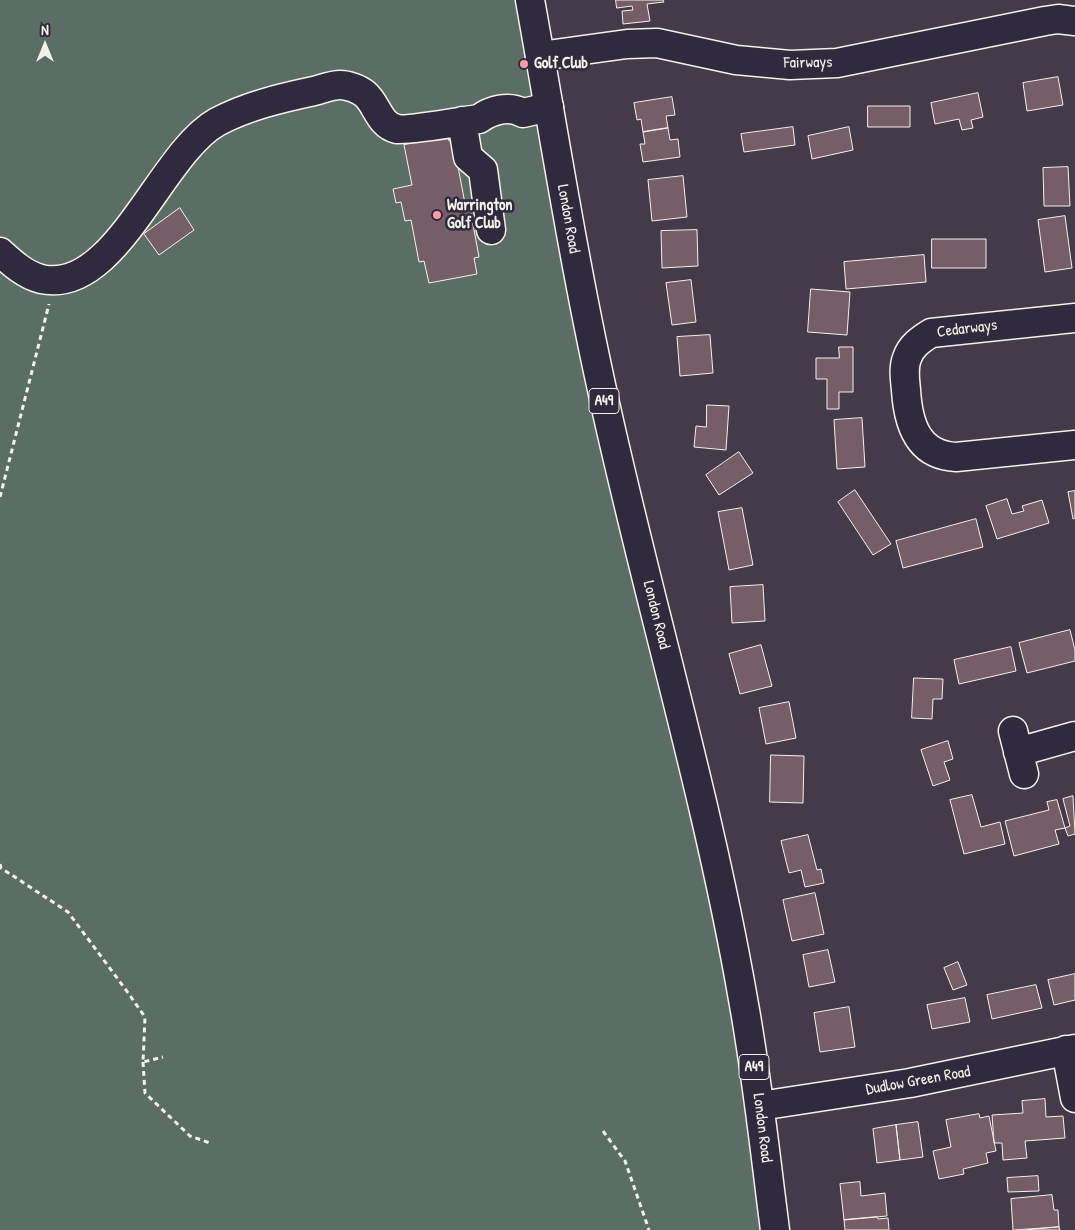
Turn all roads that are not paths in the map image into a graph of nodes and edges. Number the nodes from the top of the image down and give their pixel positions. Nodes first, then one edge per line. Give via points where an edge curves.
1 (530, 0) edge
2 (1075, 21) edge
3 (540, 56) junction
4 (549, 107) junction
5 (470, 120) junction
6 (491, 230) dead end
7 (0, 252) edge
8 (1075, 318) edge
9 (1075, 445) edge
10 (1075, 736) edge
11 (1018, 753) dead end
12 (1071, 1050) edge
13 (1075, 1098) edge
14 (760, 1106) junction
15 (775, 1230) edge

1 - 3 main road, London Road / A49
2 - 3 main road, Fairways via 1045,21 837,63 790,65 736,60 657,43
3 - 4 main road, London Road / A49
4 - 5 main road via 523,112 516,109 490,112
4 - 14 main road, London Road / A49 via 600,385 708,832 743,998
5 - 6 main road via 468,157 483,170
5 - 7 main road via 398,129 385,124 365,94 340,85 268,101 217,122 197,137 102,259 88,269 65,279 41,279 21,270
8 - 9 main road, Cedarways via 931,333 912,348 904,370 910,420 933,452 956,457
10 - 11 main road
12 - 13 main road
12 - 14 main road, Dudlow Green Road via 910,1083
14 - 15 main road, London Road / A49

